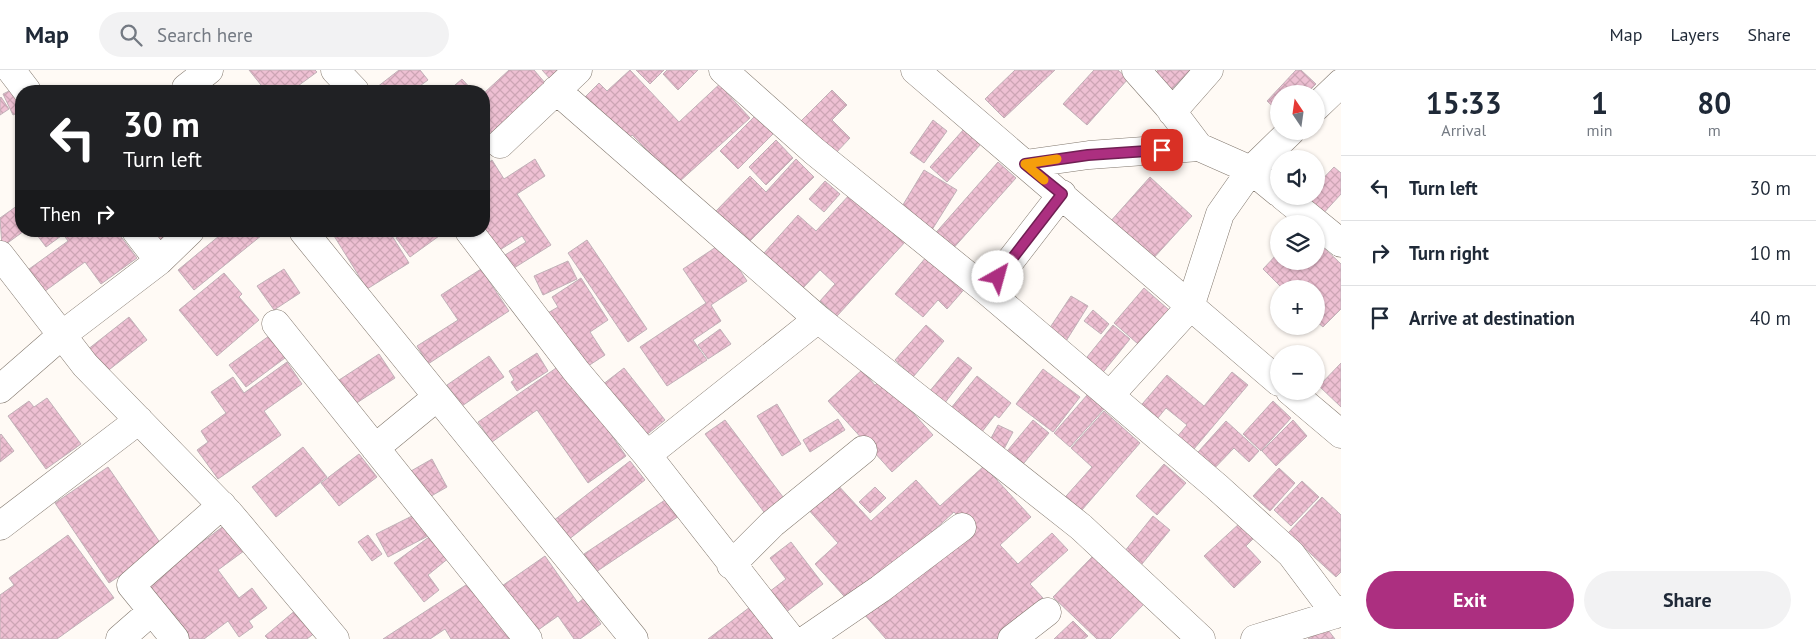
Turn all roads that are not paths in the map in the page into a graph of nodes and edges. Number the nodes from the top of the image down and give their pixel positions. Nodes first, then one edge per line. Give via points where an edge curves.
1 (11, 70) edge
2 (209, 70) edge
3 (578, 70) edge
4 (723, 70) edge
5 (915, 70) edge
6 (1136, 70) edge
7 (1209, 70) edge
8 (1329, 70) edge
9 (182, 83) edge
10 (1341, 83) edge
11 (22, 85) edge
12 (556, 90) junction
13 (1325, 98) edge
14 (1172, 112) junction
15 (1282, 140) edge
16 (500, 144) dead end
17 (1199, 147) junction
18 (1025, 164) junction
19 (1251, 170) junction
20 (1270, 186) edge
21 (1062, 194) junction
22 (1294, 205) edge
23 (141, 237) edge
24 (184, 237) edge
25 (308, 237) edge
26 (474, 237) edge
27 (1341, 243) edge
28 (0, 255) edge
29 (159, 261) junction
30 (987, 291) junction
31 (1190, 307) junction
32 (818, 319) junction
33 (276, 324) dead end
34 (62, 335) junction
35 (1270, 374) edge
36 (0, 389) edge
37 (1110, 395) junction
38 (438, 397) junction
39 (1301, 400) edge
40 (139, 420) junction
41 (1341, 434) edge
42 (375, 448) junction
43 (862, 450) dead end
44 (647, 455) junction
45 (222, 505) junction
46 (0, 526) edge
47 (962, 527) dead end
48 (731, 565) junction
49 (152, 611) junction
50 (1047, 612) dead end
51 (1339, 612) edge
52 (120, 639) edge
53 (175, 639) edge
54 (335, 639) edge
55 (528, 639) edge
56 (634, 639) edge
57 (791, 639) edge
58 (807, 639) edge
59 (1012, 639) edge
60 (1202, 639) edge
61 (1255, 639) edge

1 - 11 street
2 - 9 street
3 - 12 street
4 - 30 street via 814,152
5 - 18 street
6 - 14 street
7 - 14 street
8 - 10 street
10 - 13 street
12 - 16 street
12 - 32 street
14 - 17 street
15 - 19 street
17 - 18 street via 1088,155
17 - 19 street
18 - 21 street
19 - 20 street
19 - 31 street via 1220,214
21 - 30 street
21 - 31 street
22 - 27 street
23 - 29 street
24 - 29 street
25 - 38 street
26 - 44 street via 576,371
28 - 34 street
29 - 34 street
30 - 37 street
31 - 35 street
31 - 37 street
32 - 44 street
32 - 60 street via 1080,527
33 - 42 street
34 - 36 street
34 - 40 street via 85,365
37 - 51 street via 1291,554
38 - 42 street
38 - 56 street
39 - 41 street
40 - 45 street
40 - 46 street
42 - 55 street
43 - 48 street via 772,524
44 - 48 street
45 - 49 street via 131,585
45 - 54 street
47 - 58 street
48 - 57 street
49 - 52 street
49 - 53 street
50 - 59 street
51 - 61 street

